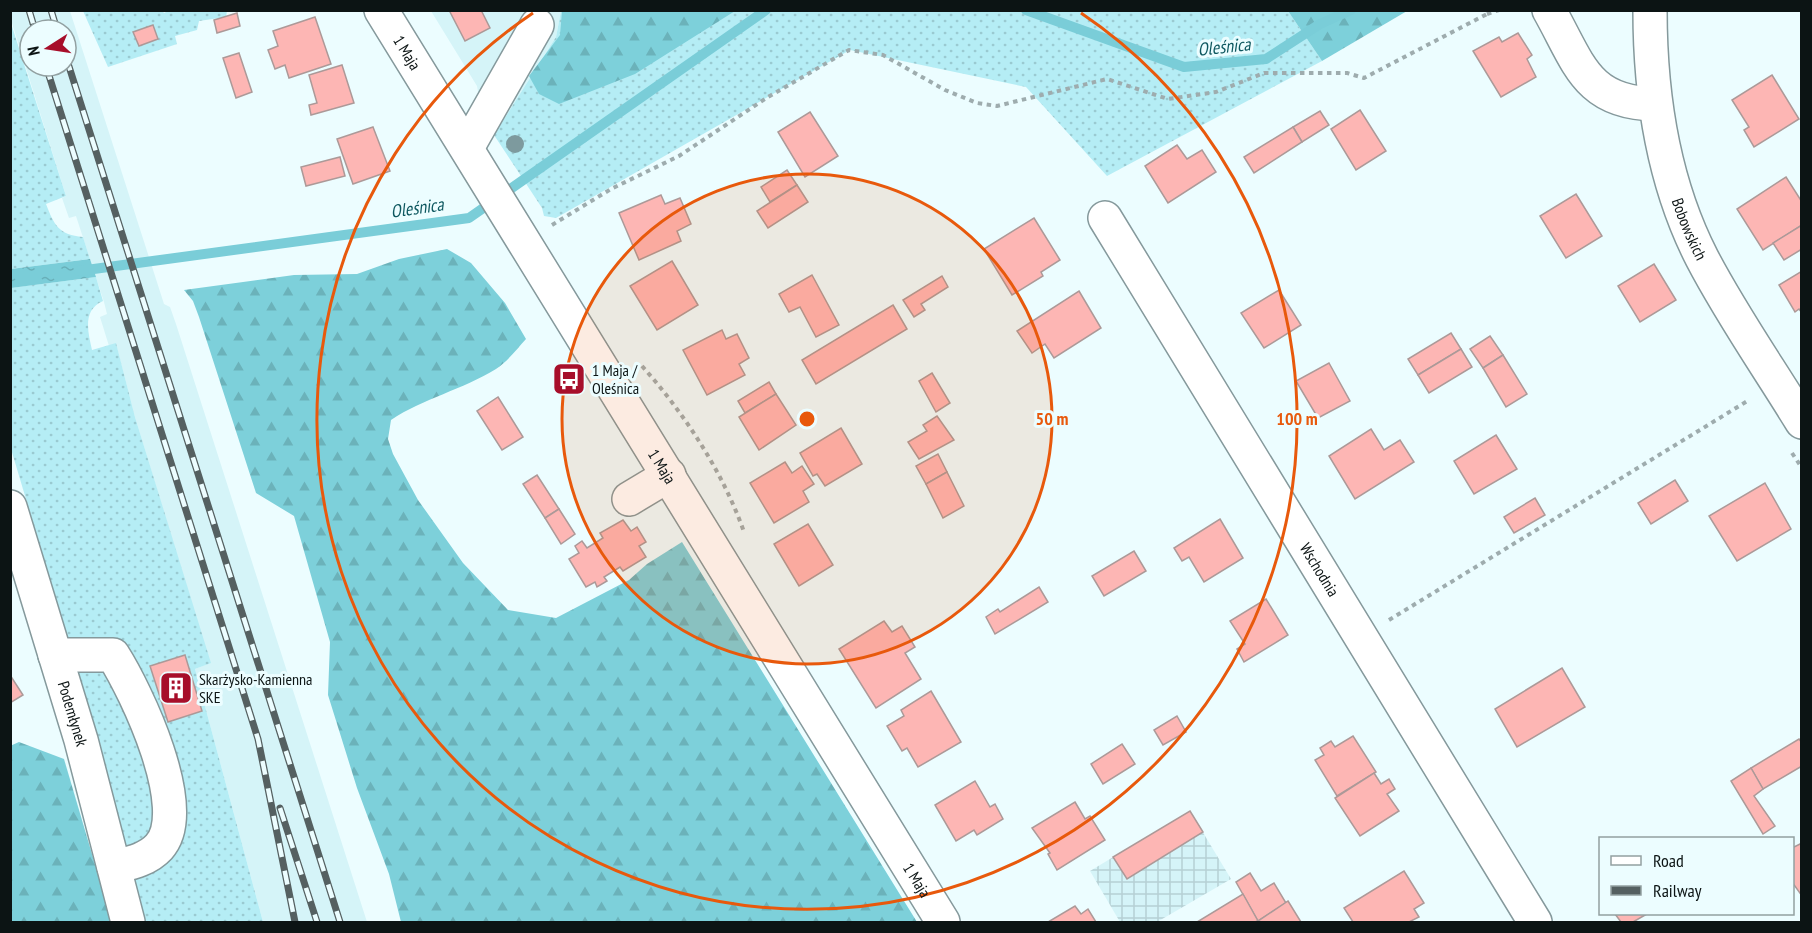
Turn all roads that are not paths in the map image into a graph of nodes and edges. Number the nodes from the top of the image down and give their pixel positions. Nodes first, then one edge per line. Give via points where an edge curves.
1 (381, 10) edge
2 (1549, 10) edge
3 (1650, 10) edge
4 (537, 25) dead end
5 (1655, 104) junction
6 (473, 160) junction
7 (1105, 218) dead end
8 (1802, 422) edge
9 (669, 475) junction
10 (629, 499) dead end
11 (10, 507) edge
12 (55, 655) junction
13 (114, 867) junction
14 (128, 922) edge
15 (943, 922) edge
16 (1535, 922) edge

1 - 6 street, 1 Maja
2 - 5 street via 1590,83 1616,100
3 - 5 street, Bobowskich
4 - 6 street
5 - 8 street, Bobowskich via 1677,198 1702,258
6 - 9 street, 1 Maja via 534,233
7 - 16 street, Wschodnia
9 - 10 street
9 - 15 street, 1 Maja
11 - 12 street, Podemłynek
12 - 13 street, Podemłynek
12 - 13 street via 113,655 145,720 164,775 169,797 166,836 143,860
13 - 14 street, Podemłynek

